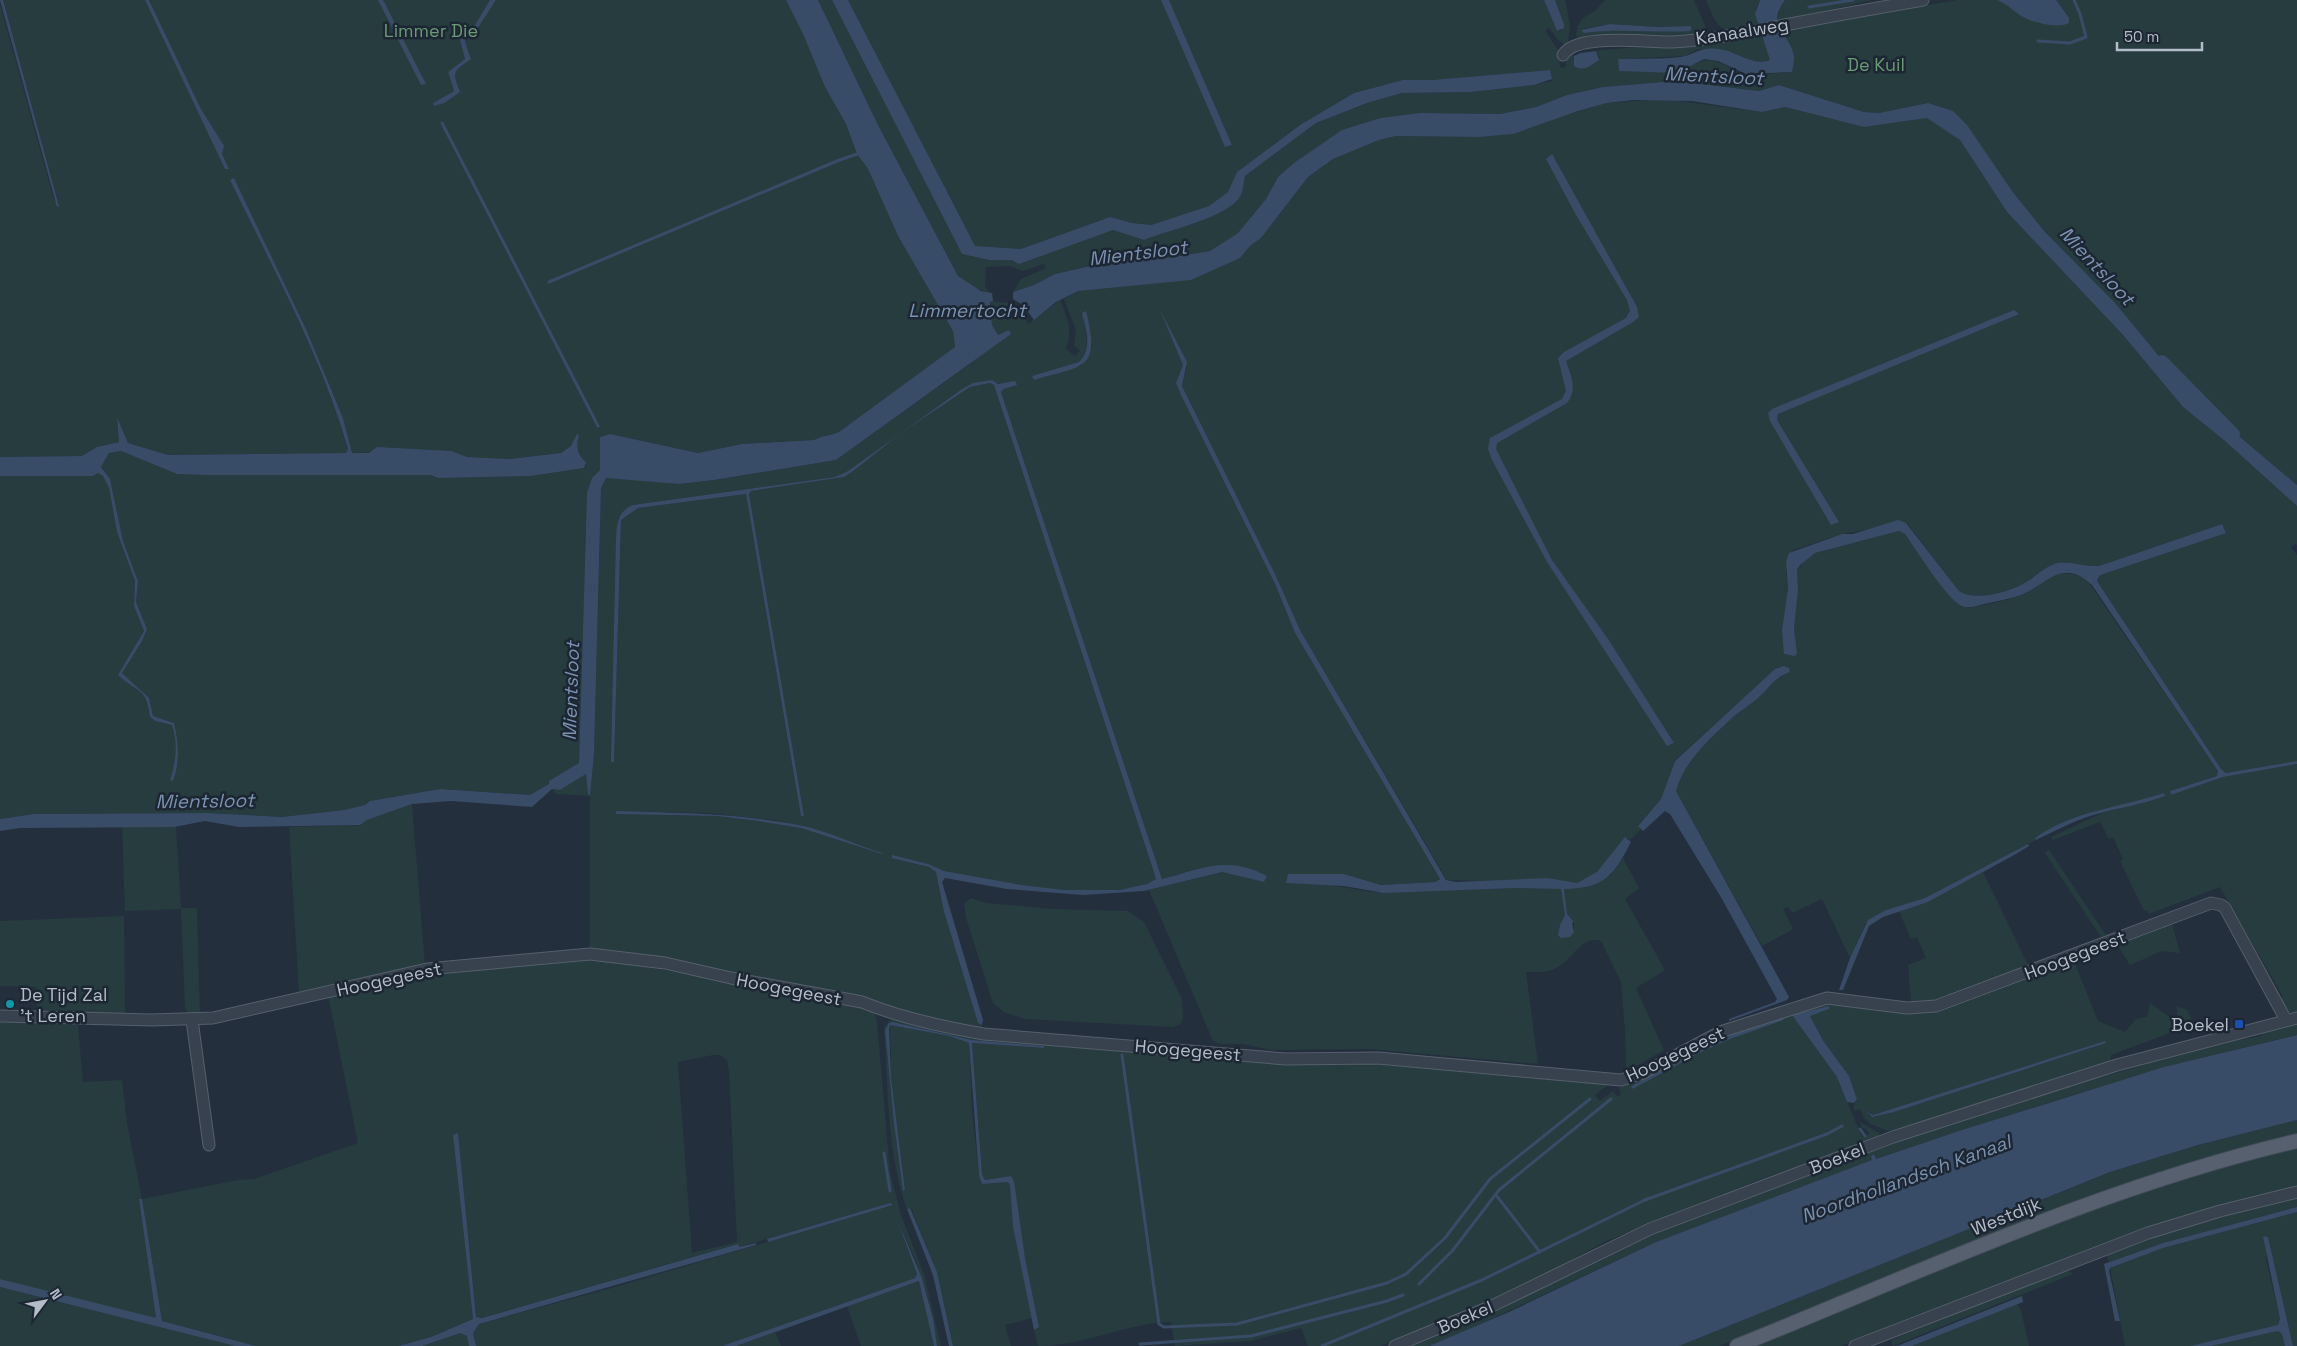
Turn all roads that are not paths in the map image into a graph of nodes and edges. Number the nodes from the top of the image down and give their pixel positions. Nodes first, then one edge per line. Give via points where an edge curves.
1 (1923, 0) edge
2 (1563, 56) dead end
3 (0, 1016) edge
4 (2291, 1019) edge
5 (192, 1020) junction
6 (2297, 1141) edge
7 (208, 1145) dead end
8 (2297, 1192) edge
9 (1394, 1346) edge
10 (1737, 1346) edge
11 (1855, 1346) edge

1 - 2 street, Kanaalweg via 1754,31 1671,42 1607,40 1569,48
3 - 5 street, Hoogegeest
4 - 5 street, Hoogegeest via 2225,908 2211,904 1936,1006 1907,1008 1832,998 1787,1010 1720,1032 1643,1073 1621,1080 1378,1058 1286,1059 984,1034 950,1028 862,1002 665,963 600,954 428,968
4 - 9 street, Boekel via 2118,1065 1893,1137 1650,1228 1492,1306
5 - 7 street
6 - 10 main road, Westdijk via 2250,1152 2088,1204
8 - 11 street via 2220,1211 2148,1234

